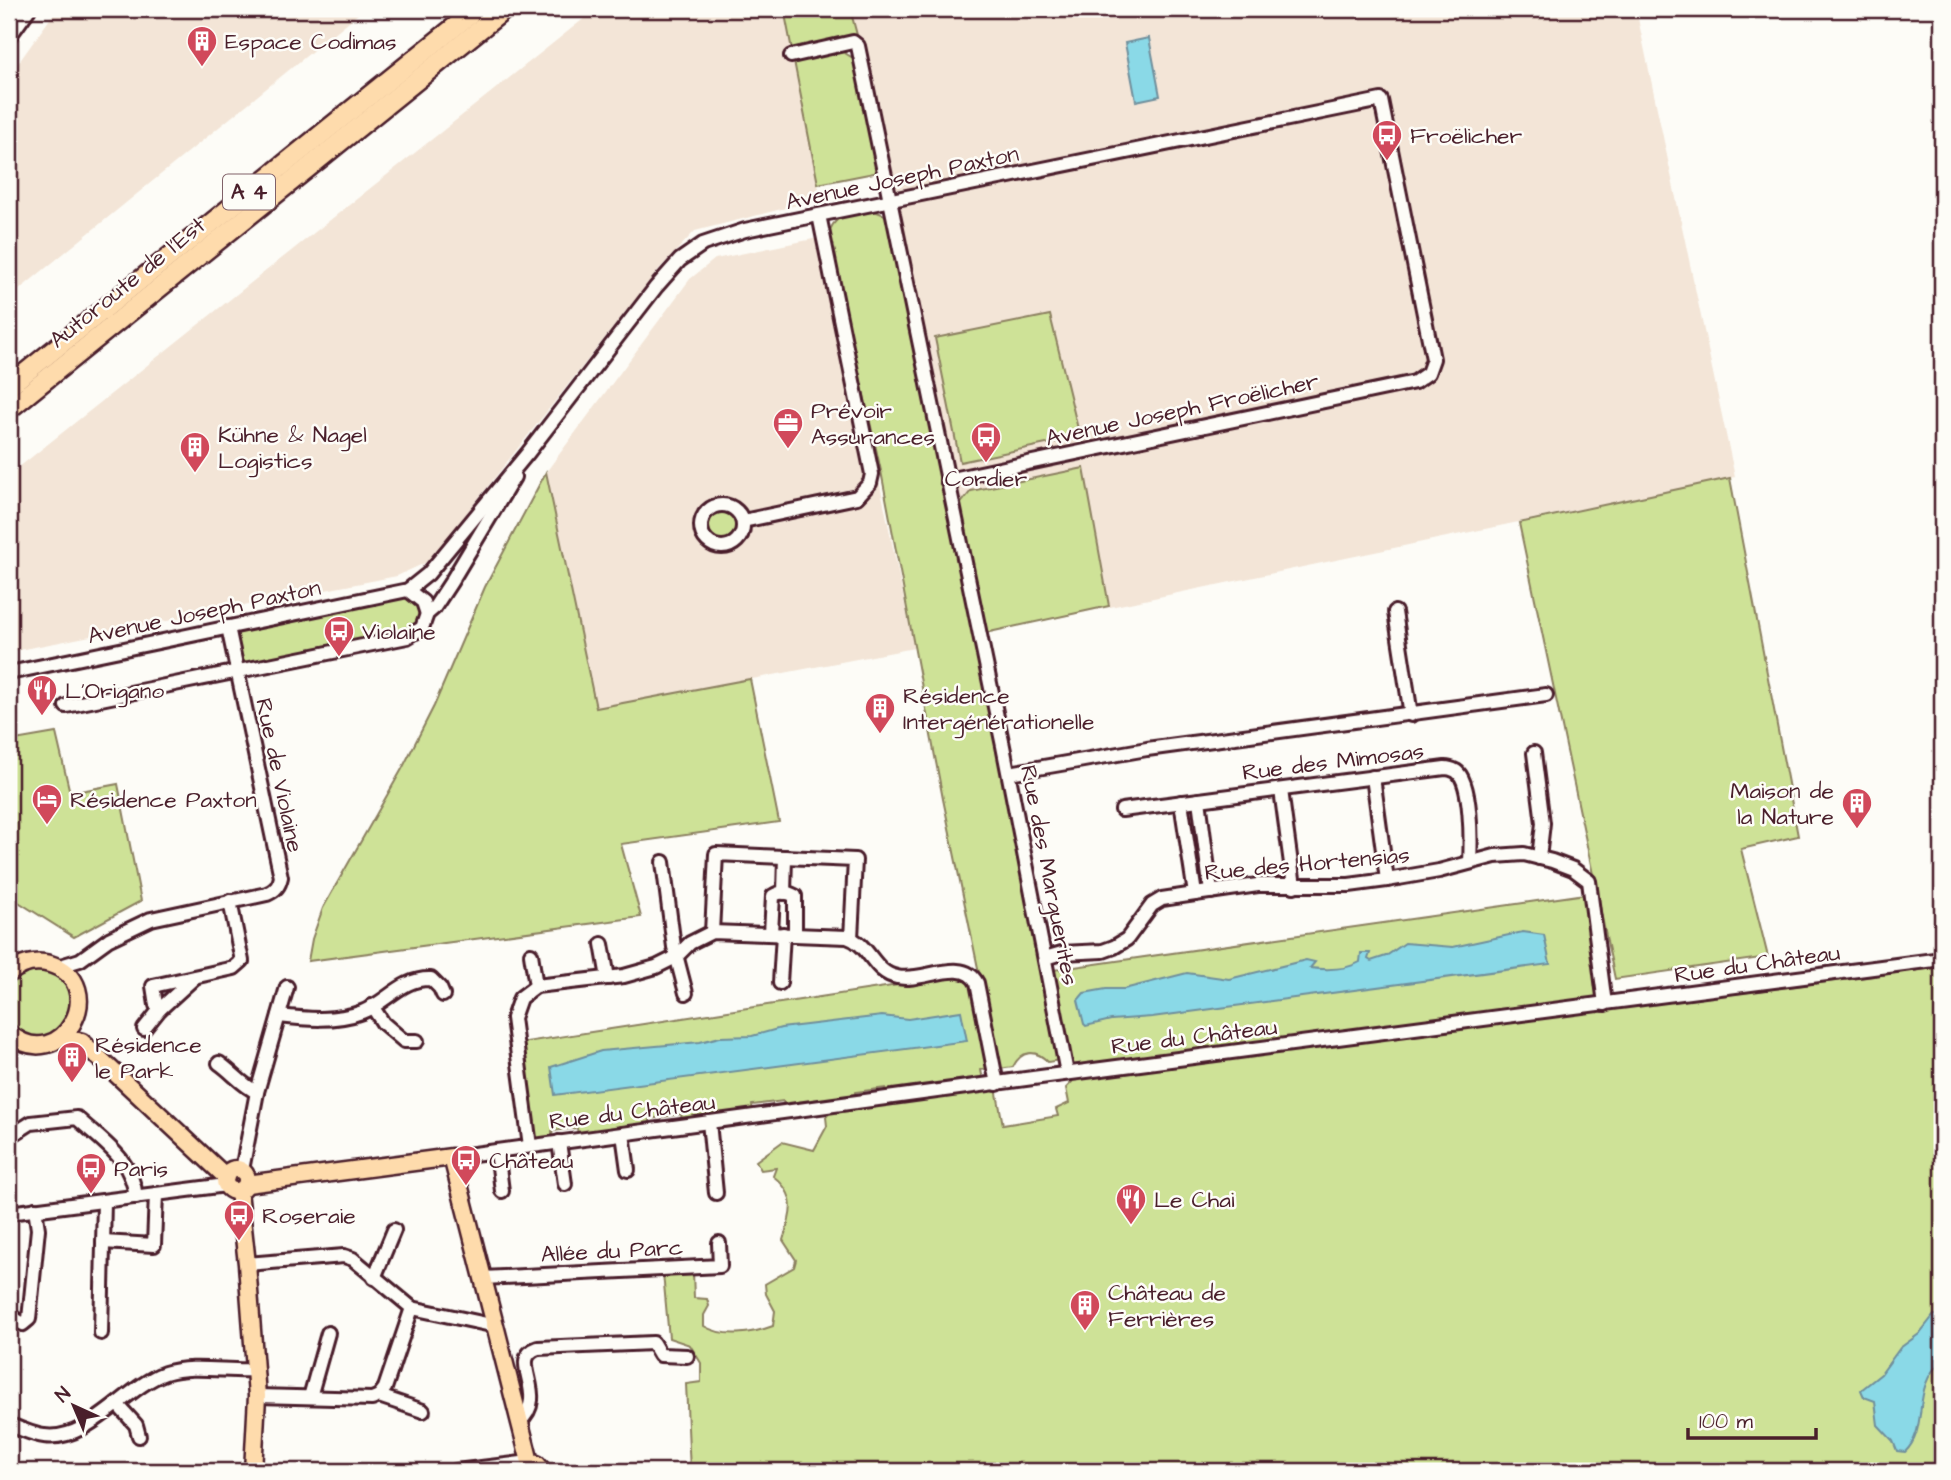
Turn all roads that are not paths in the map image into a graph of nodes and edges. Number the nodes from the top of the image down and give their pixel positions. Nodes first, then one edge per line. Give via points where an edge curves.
1 (29, 9) edge
2 (477, 9) edge
3 (505, 9) edge
4 (9, 37) edge
5 (791, 55) dead end
6 (1381, 100) joint
7 (890, 201) junction
8 (819, 215) junction
9 (13, 381) edge
10 (9, 409) edge
11 (527, 454) junction
12 (947, 480) junction
13 (743, 521) dead end
14 (408, 590) junction
15 (1395, 612) dead end
16 (427, 614) junction
17 (228, 627) junction
18 (237, 671) junction
19 (9, 673) edge
20 (1546, 695) dead end
21 (66, 706) dead end
22 (1412, 715) junction
23 (1534, 753) dead end
24 (1009, 773) junction
25 (1373, 777) junction
26 (1281, 790) junction
27 (1199, 800) junction
28 (1181, 802) junction
29 (1122, 810) dead end
30 (785, 857) junction
31 (1539, 858) junction
32 (663, 862) dead end
33 (1469, 862) junction
34 (1387, 880) junction
35 (1294, 886) junction
36 (1211, 892) junction
37 (784, 893) junction
38 (1195, 894) junction
39 (229, 901) junction
40 (712, 932) junction
41 (783, 934) junction
42 (851, 938) junction
43 (602, 944) dead end
44 (531, 954) dead end
45 (676, 957) junction
46 (1045, 958) junction
47 (1942, 959) edge
48 (80, 960) junction
49 (17, 963) edge
50 (57, 967) junction
51 (9, 974) edge
52 (195, 976) junction
53 (608, 978) junction
54 (73, 982) junction
55 (780, 984) dead end
56 (536, 986) junction
57 (286, 987) dead end
58 (686, 993) dead end
59 (443, 995) dead end
60 (1605, 1004) junction
61 (372, 1006) junction
62 (160, 1009) junction
63 (279, 1016) junction
64 (76, 1020) junction
65 (145, 1029) dead end
66 (9, 1035) edge
67 (62, 1037) junction
68 (417, 1041) dead end
69 (82, 1042) junction
70 (219, 1063) dead end
71 (1067, 1073) junction
72 (996, 1083) junction
73 (257, 1092) junction
74 (709, 1122) junction
75 (623, 1134) junction
76 (9, 1137) edge
77 (559, 1142) junction
78 (530, 1146) junction
79 (496, 1151) junction
80 (452, 1157) junction
81 (211, 1163) junction
82 (628, 1170) dead end
83 (236, 1181) junction
84 (565, 1184) dead end
85 (203, 1188) junction
86 (502, 1191) dead end
87 (716, 1193) dead end
88 (156, 1194) junction
89 (136, 1197) junction
90 (103, 1201) junction
91 (35, 1209) junction
92 (9, 1213) edge
93 (394, 1230) dead end
94 (103, 1242) junction
95 (719, 1244) dead end
96 (247, 1264) junction
97 (374, 1278) junction
98 (483, 1278) junction
99 (412, 1308) junction
100 (9, 1315) edge
101 (496, 1326) junction
102 (101, 1333) dead end
103 (328, 1333) dead end
104 (687, 1356) dead end
105 (256, 1370) junction
106 (257, 1396) junction
107 (379, 1396) junction
108 (310, 1397) junction
109 (117, 1404) junction
110 (423, 1411) dead end
111 (519, 1422) junction
112 (9, 1425) edge
113 (139, 1436) dead end
114 (537, 1466) edge
115 (253, 1471) edge
116 (456, 1471) edge

1 - 4 street
2 - 9 highway, Autoroute de l’Est / A 4
3 - 10 highway, Autoroute de l’Est / A 4
5 - 7 street via 853,42 858,46
6 - 7 street, Avenue Joseph Paxton
6 - 12 street, Avenue Joseph Froëlicher via 1433,359 1422,379
7 - 8 street, Avenue Joseph Paxton
7 - 12 street
8 - 11 street, Avenue Joseph Paxton via 732,233 703,244 680,260
8 - 13 street via 872,474 870,483 857,497
11 - 14 street, Avenue Joseph Paxton via 428,574
11 - 16 street, Avenue Joseph Paxton
12 - 24 street, Rue des Marguerites
14 - 16 street via 423,602
14 - 17 street, Avenue Joseph Paxton
15 - 22 street
16 - 18 street, Avenue Joseph Paxton via 422,628 407,637
17 - 18 street, Rue de Violaine
17 - 19 street, Avenue Joseph Paxton
18 - 21 street, Avenue Joseph Paxton
18 - 39 street, Rue de Violaine via 281,877 277,888 267,894
20 - 22 street
22 - 24 street
23 - 31 street via 1543,823
24 - 46 street, Rue des Marguerites
25 - 26 street, Rue des Mimosas
25 - 33 street, Rue des Mimosas via 1445,768 1457,772 1469,805
25 - 34 street
26 - 27 street, Rue des Mimosas
26 - 35 street
27 - 28 street, Rue des Mimosas
27 - 36 street
28 - 29 street, Rue des Mimosas
28 - 38 street
30 - 37 street
30 - 40 street via 716,855
30 - 42 street via 855,860
31 - 33 street, Rue des Hortensias via 1524,854
31 - 60 street, Rue des Hortensias via 1573,869 1589,881
32 - 45 street
33 - 34 street, Rue des Hortensias
34 - 35 street, Rue des Hortensias
35 - 36 street, Rue des Hortensias via 1258,885
36 - 38 street, Rue des Hortensias
37 - 41 street via 773,896
37 - 41 street via 795,896
38 - 46 street, Rue des Hortensias via 1152,905 1127,939 1114,947
39 - 48 street via 134,926
39 - 52 street via 242,961 234,968
40 - 41 street
40 - 45 street via 690,943
41 - 42 street
41 - 55 street
42 - 72 street via 894,977 921,978 954,964 971,974 977,983
43 - 53 street
44 - 56 street
45 - 53 street via 656,967
45 - 58 street
46 - 71 street, Rue des Marguerites
47 - 60 street, Rue du Château
48 - 50 street
48 - 54 street
49 - 50 main road
49 - 51 main road
50 - 54 main road
52 - 62 street
52 - 62 street via 153,986
53 - 56 street
54 - 64 main road via 79,1001
56 - 78 street via 520,998 513,1018
57 - 63 street
59 - 61 street via 430,979 418,978
60 - 71 street, Rue du Château
61 - 63 street via 334,1018
61 - 68 street via 404,1041
62 - 65 street
63 - 73 street
64 - 67 main road
64 - 69 main road
66 - 67 main road via 36,1045
67 - 69 main road
69 - 81 main road
70 - 73 street
71 - 72 street, Rue du Château
72 - 74 street, Rue du Château
73 - 83 street
74 - 75 street, Rue du Château
74 - 87 street
75 - 77 street, Rue du Château
75 - 82 street
76 - 89 street via 31,1123 78,1118 124,1162 132,1174
77 - 78 street, Rue du Château
77 - 84 street
78 - 79 street, Rue du Château
79 - 80 street, Rue du Château
79 - 86 street
80 - 83 main road
80 - 98 main road
81 - 83 main road
81 - 85 street via 212,1173
83 - 85 street
83 - 96 main road
85 - 88 street
88 - 89 street
88 - 94 street via 154,1245
89 - 90 street
90 - 91 street
90 - 94 street
91 - 92 street
91 - 100 street via 38,1229 29,1319 23,1324
93 - 97 street
94 - 102 street
95 - 98 street, Allée du Parc via 720,1266
96 - 97 street via 344,1256
96 - 105 main road
97 - 99 street
98 - 101 main road
99 - 101 street
99 - 107 street
101 - 111 main road
103 - 108 street
104 - 111 street via 660,1355 653,1343 530,1351 526,1365 533,1399 530,1413
105 - 106 main road
105 - 109 street via 168,1372
106 - 108 street
106 - 115 main road
107 - 108 street
107 - 110 street
109 - 112 street via 61,1436 44,1436
109 - 113 street via 136,1425
111 - 114 main road
114 - 116 street

